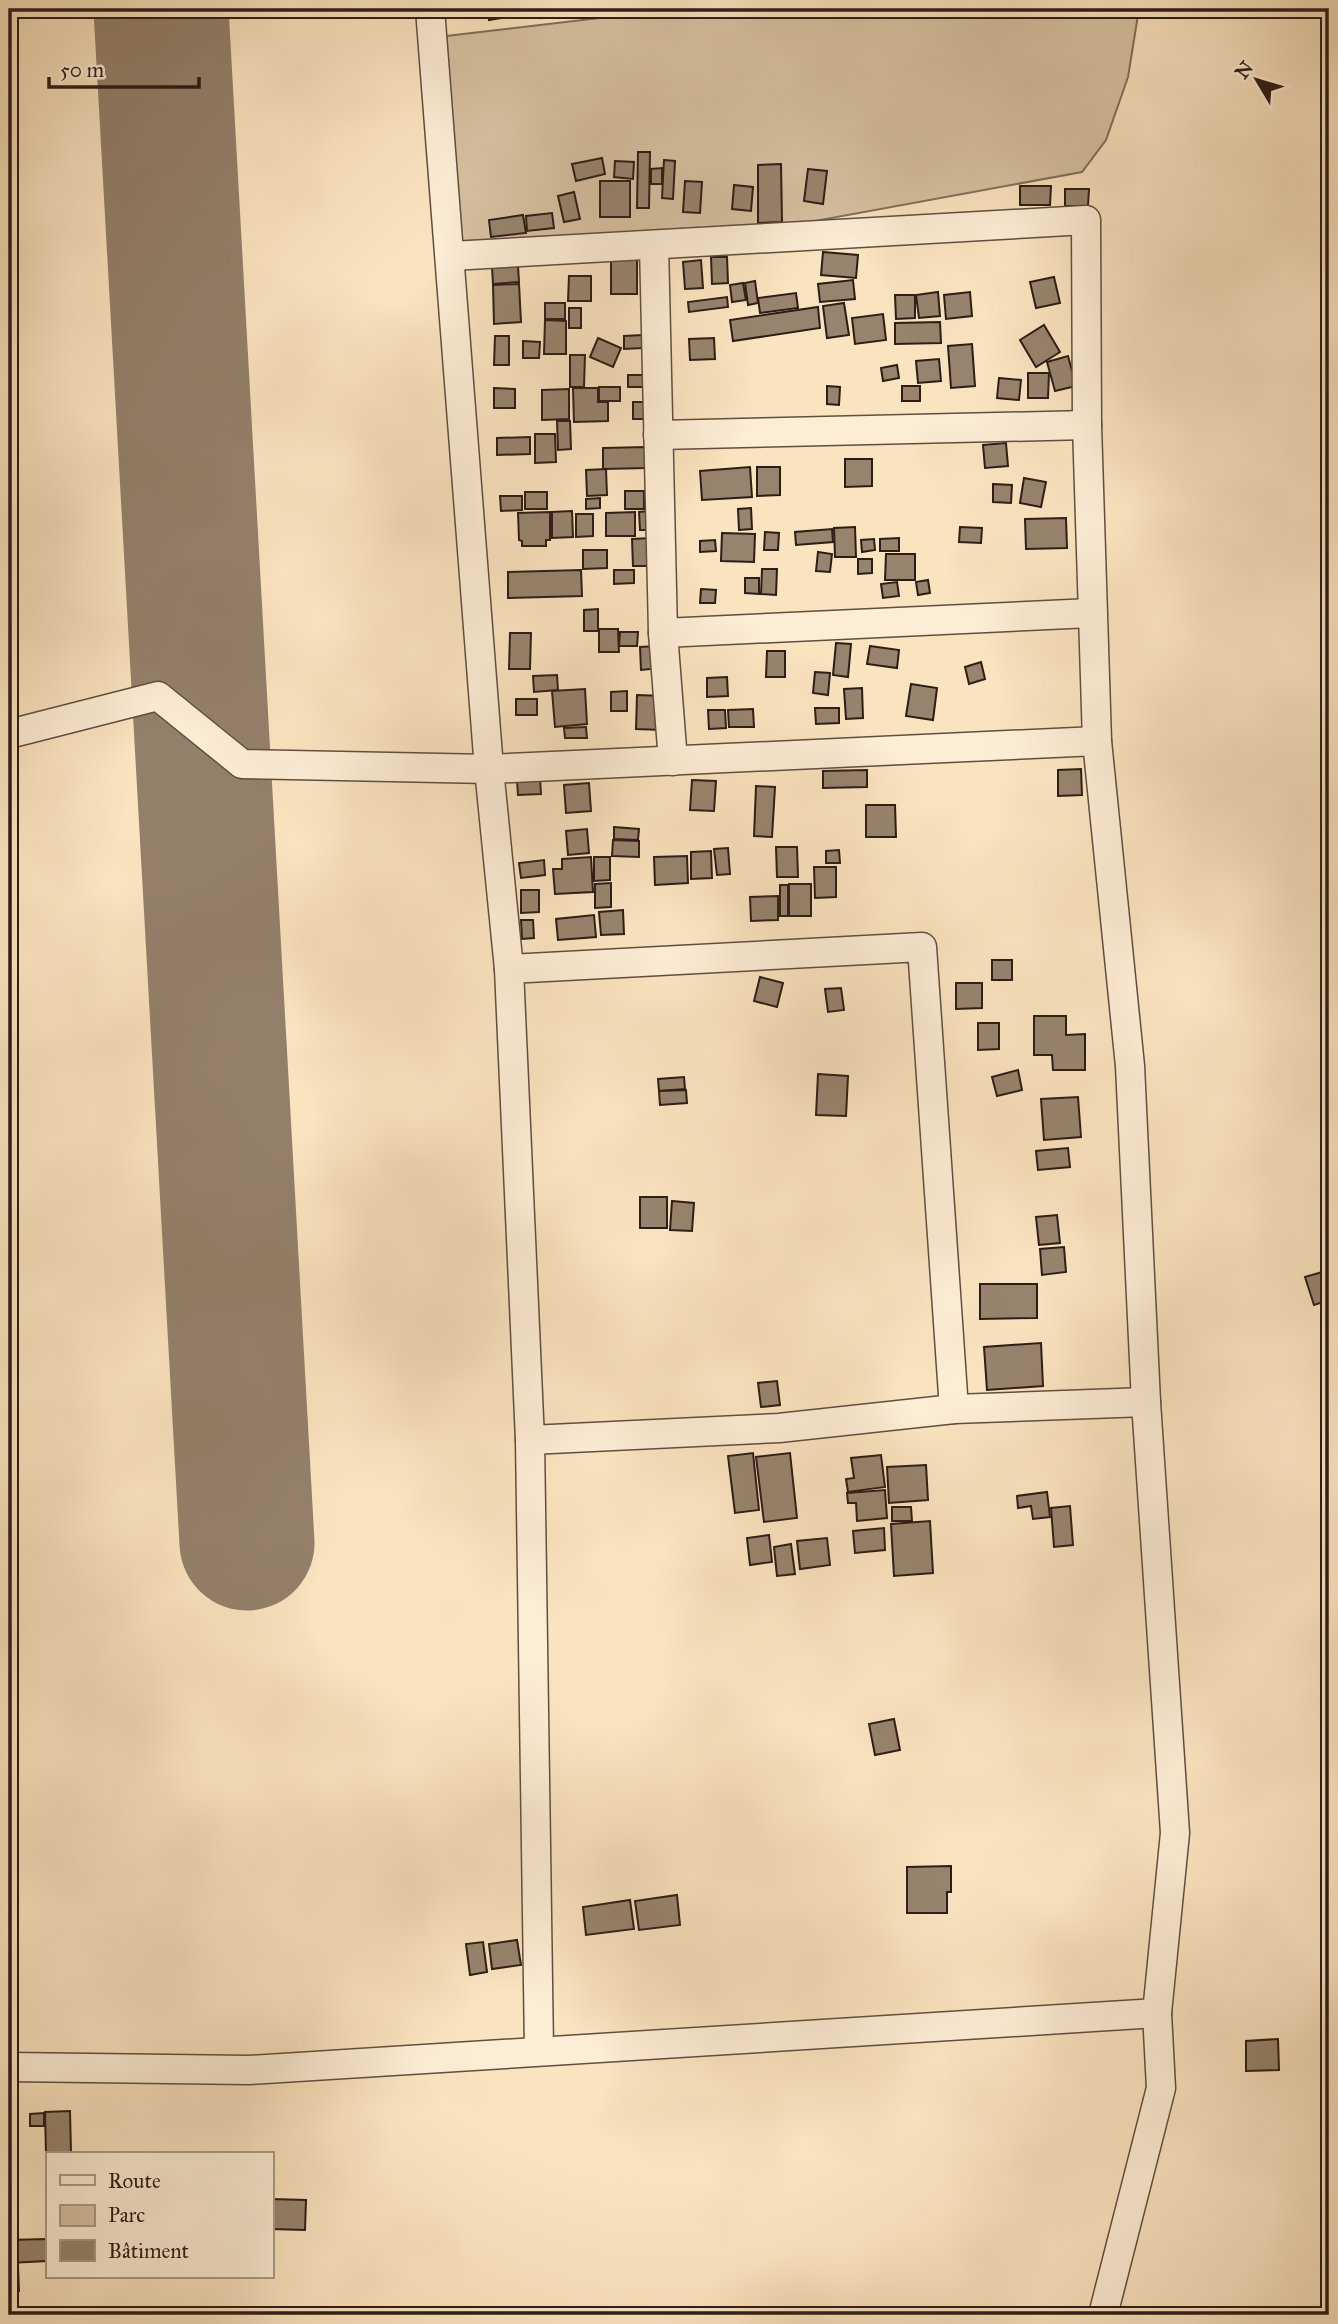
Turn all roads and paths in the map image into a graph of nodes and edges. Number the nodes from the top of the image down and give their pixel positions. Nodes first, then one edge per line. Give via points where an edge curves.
1 (430, 9) edge
2 (654, 245) junction
3 (451, 256) junction
4 (1087, 425) junction
5 (658, 435) junction
6 (1091, 612) junction
7 (663, 633) junction
8 (9, 734) edge
9 (1097, 741) junction
10 (673, 761) junction
11 (489, 769) junction
12 (509, 970) junction
13 (1146, 1402) junction
14 (954, 1409) junction
15 (530, 1440) junction
16 (1157, 2013) junction
17 (539, 2050) junction
18 (9, 2067) edge
19 (1103, 2315) edge

1 - 3 street
2 - 3 street
2 - 4 street via 1086,220
2 - 5 street
3 - 11 street
4 - 5 street
4 - 6 street
5 - 7 street
6 - 7 street
6 - 9 street
7 - 10 street
8 - 11 street via 158,696 242,764
9 - 10 street
9 - 13 street via 1130,1066
10 - 11 street
11 - 12 street
12 - 14 street via 922,947
12 - 15 street
13 - 14 street
13 - 16 street via 1175,1833
14 - 15 street via 779,1428
15 - 17 street
16 - 17 street
16 - 19 street via 1161,2088
17 - 18 street via 249,2070

